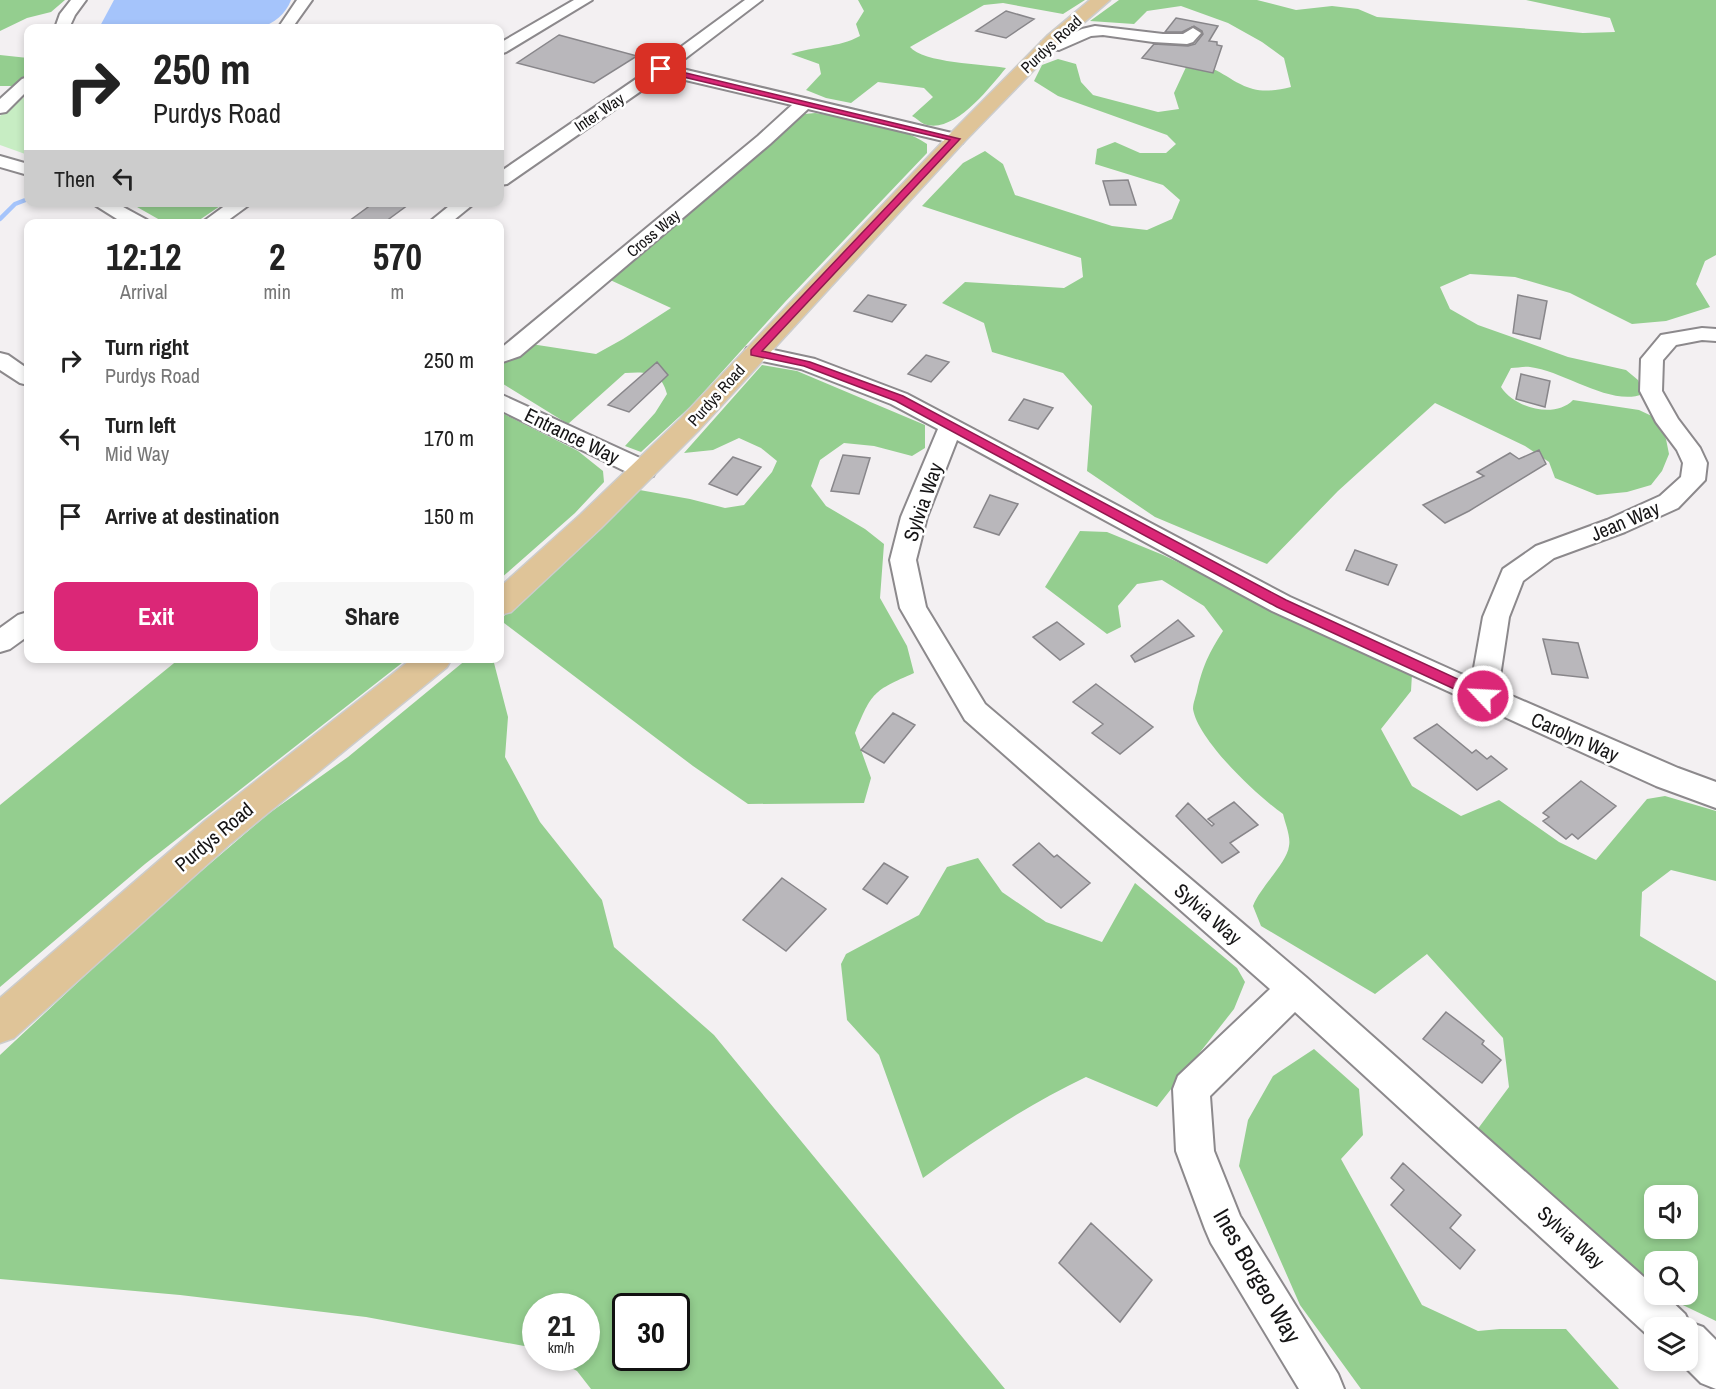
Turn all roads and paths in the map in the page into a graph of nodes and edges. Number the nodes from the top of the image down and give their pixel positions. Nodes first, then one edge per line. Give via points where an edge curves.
1 (79, 0) edge
2 (305, 0) edge
3 (585, 0) edge
4 (755, 0) edge
5 (1101, 0) edge
6 (64, 24) edge
7 (288, 24) edge
8 (1193, 33) dead end
9 (1048, 45) junction
10 (504, 47) edge
11 (661, 69) junction
12 (24, 85) edge
13 (804, 103) junction
14 (0, 108) edge
15 (956, 139) junction
16 (0, 161) edge
17 (24, 169) edge
18 (504, 177) edge
19 (108, 207) edge
20 (236, 207) edge
21 (460, 207) edge
22 (131, 219) edge
23 (217, 219) edge
24 (443, 219) edge
25 (1716, 335) edge
26 (755, 352) junction
27 (504, 355) edge
28 (0, 360) edge
29 (24, 375) edge
30 (504, 403) edge
31 (951, 426) junction
32 (644, 470) junction
33 (504, 600) edge
34 (24, 625) edge
35 (1, 641) edge
36 (430, 663) edge
37 (1483, 696) junction
38 (1716, 795) edge
39 (1295, 989) junction
40 (0, 1024) edge
41 (1659, 1317) edge
42 (1698, 1351) edge
43 (1716, 1368) edge
44 (1323, 1389) edge

1 - 6 street
2 - 7 street
3 - 10 street
4 - 11 street, Inter Way
5 - 9 main road, Purdys Road
8 - 9 street via 1186,39 1151,38 1098,30 1061,46
9 - 15 main road, Purdys Road
11 - 13 street
11 - 18 street, Inter Way
12 - 14 street
13 - 15 street
13 - 27 street, Cross Way
15 - 26 main road, Purdys Road
16 - 17 street
19 - 22 street
20 - 23 street
21 - 24 street
25 - 37 street, Jean Way via 1669,340 1652,359 1651,391 1693,458 1693,480 1669,502 1545,552 1512,576 1496,616
26 - 31 street, Carolyn Way via 807,364 900,399
26 - 32 main road, Purdys Road
28 - 29 street
30 - 32 street, Entrance Way
31 - 37 street, Carolyn Way via 1281,604
31 - 39 street, Sylvia Way via 914,517 903,560 913,608 975,712
32 - 33 main road, Purdys Road
34 - 35 street
36 - 40 main road, Purdys Road via 218,832
37 - 38 street, Carolyn Way
39 - 41 street, Sylvia Way
39 - 44 street, Ines Borgeo Way via 1191,1089 1196,1151 1225,1230
42 - 43 street

